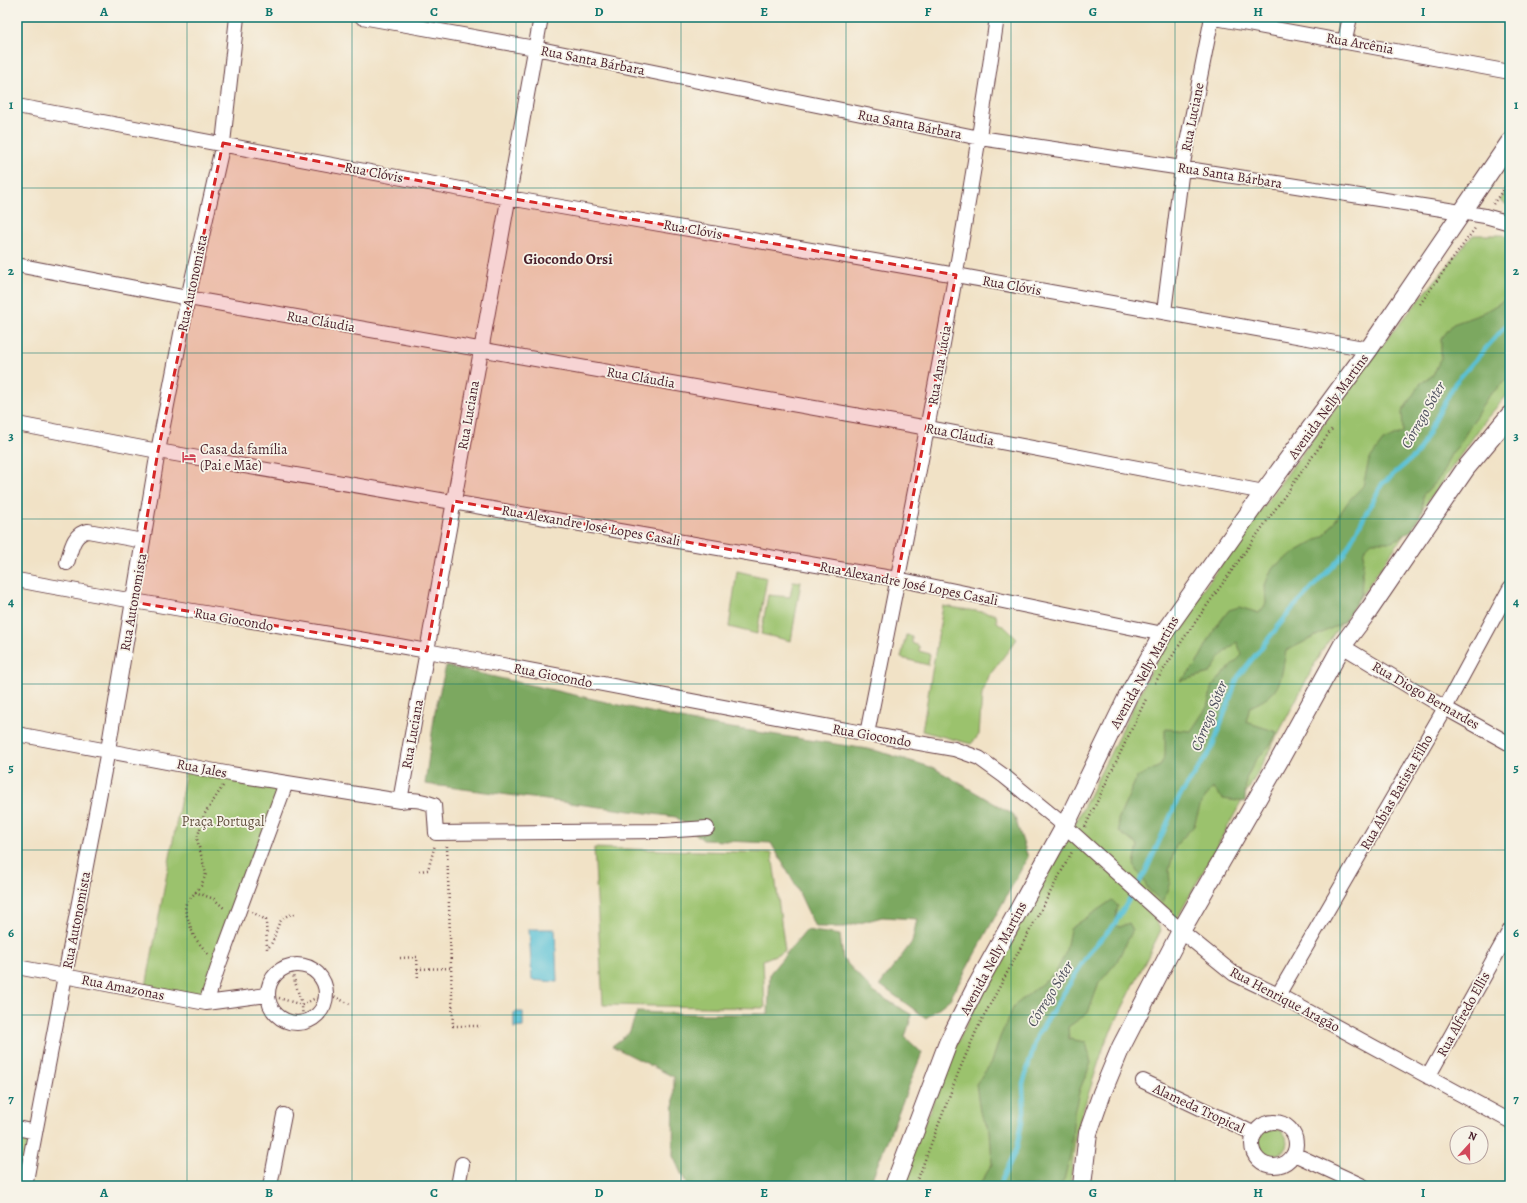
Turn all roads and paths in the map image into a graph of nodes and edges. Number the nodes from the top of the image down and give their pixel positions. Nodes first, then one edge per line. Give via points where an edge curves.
1 (237, 17) edge
2 (362, 17) edge
3 (541, 17) edge
4 (997, 17) edge
5 (1211, 17) edge
6 (1350, 17) edge
7 (1346, 40) junction
8 (535, 48) junction
9 (1510, 72) edge
10 (17, 106) edge
11 (980, 138) junction
12 (1510, 142) edge
13 (223, 143) junction
14 (1182, 168) junction
15 (1510, 180) edge
16 (509, 198) junction
17 (1461, 212) junction
18 (1485, 216) junction
19 (1510, 224) edge
20 (17, 265) edge
21 (956, 275) junction
22 (188, 298) junction
23 (1418, 308) dead end
24 (1164, 312) junction
25 (480, 349) junction
26 (1369, 349) junction
27 (1510, 416) edge
28 (17, 424) edge
29 (1336, 424) dead end
30 (928, 428) junction
31 (158, 451) junction
32 (1264, 492) junction
33 (454, 501) junction
34 (143, 541) junction
35 (67, 563) dead end
36 (898, 579) junction
37 (17, 580) edge
38 (1510, 588) edge
39 (133, 602) junction
40 (1162, 634) junction
41 (1342, 646) junction
42 (427, 651) junction
43 (1152, 689) dead end
44 (1148, 694) dead end
45 (1445, 708) junction
46 (17, 734) edge
47 (867, 734) junction
48 (1510, 744) edge
49 (108, 750) junction
50 (231, 774) junction
51 (286, 783) junction
52 (394, 801) junction
53 (1065, 826) junction
54 (707, 828) dead end
55 (1078, 839) junction
56 (419, 871) dead end
57 (195, 892) junction
58 (241, 905) junction
59 (296, 914) dead end
60 (236, 919) junction
61 (1510, 930) edge
62 (1182, 932) junction
63 (400, 958) dead end
64 (290, 965) junction
65 (17, 967) edge
66 (218, 967) junction
67 (417, 968) junction
68 (451, 968) junction
69 (65, 975) junction
70 (418, 980) dead end
71 (326, 993) junction
72 (267, 995) junction
73 (1278, 995) junction
74 (206, 1003) junction
75 (350, 1004) dead end
76 (302, 1005) junction
77 (303, 1023) junction
78 (481, 1026) dead end
79 (1428, 1077) junction
80 (1143, 1082) dead end
81 (284, 1115) dead end
82 (1510, 1121) edge
83 (17, 1128) edge
84 (35, 1132) junction
85 (1255, 1134) junction
86 (1294, 1154) junction
87 (462, 1164) dead end
88 (25, 1186) edge
89 (270, 1186) edge
90 (458, 1186) edge
91 (894, 1186) edge
92 (915, 1186) edge
93 (1082, 1186) edge
94 (1363, 1186) edge

1 - 13 street, Rua Autonomista
2 - 8 street, Rua Santa Bárbara
3 - 8 street, Rua Luciana
4 - 11 street, Rua Ana Lúcia
5 - 7 street, Rua Arcênia
5 - 14 street, Rua Luciane
6 - 7 street
7 - 9 street, Rua Arcênia
8 - 11 street, Rua Santa Bárbara
8 - 16 street, Rua Luciana
10 - 13 street, Rua Clóvis
11 - 14 street, Rua Santa Bárbara
11 - 21 street, Rua Ana Lúcia
12 - 17 main road, Avenida Nelly Martins
13 - 16 street, Rua Clóvis
13 - 22 street, Rua Autonomista
14 - 17 street, Rua Santa Bárbara
14 - 24 street, Rua Luciane
15 - 18 path
16 - 21 street, Rua Clóvis
16 - 25 street, Rua Luciana
17 - 18 street, Rua Santa Bárbara
17 - 26 main road, Avenida Nelly Martins
18 - 19 street, Rua Santa Bárbara
18 - 23 path
20 - 22 street, Rua Cláudia
21 - 24 street, Rua Clóvis
21 - 30 street, Rua Ana Lúcia
22 - 25 street, Rua Cláudia
22 - 31 street, Rua Autonomista
24 - 26 street, Rua Clóvis
25 - 30 street, Rua Cláudia
25 - 33 street, Rua Luciana
26 - 32 main road, Avenida Nelly Martins
27 - 41 main road via 1466,468
28 - 31 street, Rua Alexandre José Lopes Casali
29 - 43 path via 1184,638
30 - 32 street, Rua Cláudia
30 - 36 street, Rua Ana Lúcia
31 - 33 street, Rua Alexandre José Lopes Casali
31 - 34 street, Rua Autonomista
32 - 40 main road, Avenida Nelly Martins
33 - 36 street, Rua Alexandre José Lopes Casali
33 - 42 street, Rua Luciana
34 - 35 street via 81,532 76,536
34 - 39 street, Rua Autonomista
36 - 40 street, Rua Alexandre José Lopes Casali
36 - 47 street, Rua Ana Lúcia
37 - 39 street, Rua Giocondo
38 - 45 street, Rua Abias Batista Filho
39 - 42 street, Rua Giocondo
39 - 49 street, Rua Autonomista
40 - 53 main road, Avenida Nelly Martins via 1128,696
41 - 45 street, Rua Diogo Bernardes
41 - 62 main road
42 - 47 street, Rua Giocondo
42 - 52 street, Rua Luciana
44 - 55 path
45 - 48 street, Rua Diogo Bernardes
45 - 73 street, Rua Abias Batista Filho
46 - 49 street, Rua Jales
47 - 53 street, Rua Giocondo via 954,749 979,758
49 - 50 street, Rua Jales
49 - 69 street, Rua Autonomista
50 - 51 street, Rua Jales
50 - 57 path via 204,815 198,840 206,874
51 - 52 street, Rua Jales
51 - 58 street
52 - 54 street, Rua Jales via 422,800 434,805 436,833 664,831
53 - 55 street, Rua Henrique Aragão
53 - 91 main road, Avenida Nelly Martins via 948,1043
55 - 62 street, Rua Henrique Aragão
55 - 92 path via 978,1027
56 - 68 path via 428,870 436,844 447,843
57 - 60 path via 214,899
57 - 66 path via 186,903 185,910 194,937
58 - 59 path via 266,920 267,949 281,919 288,914
58 - 60 street
60 - 66 street
61 - 79 street, Rua Alfredo Ellis
62 - 73 street, Rua Henrique Aragão via 1234,974
62 - 93 main road via 1121,1047 1102,1093 1088,1133
63 - 67 path via 417,957
64 - 71 street via 302,965 312,969 321,977
64 - 72 street via 279,970 271,978
64 - 76 path
65 - 69 street, Rua Amazonas
66 - 74 street
67 - 68 path
67 - 70 path
68 - 78 path via 453,1026
69 - 74 street, Rua Amazonas
69 - 84 street, Rua Autonomista
71 - 75 path
71 - 76 path
71 - 77 street via 322,1010 314,1018
72 - 74 street, Rua Amazonas
72 - 76 path
72 - 77 street via 272,1011 281,1019
73 - 79 street, Rua Henrique Aragão
76 - 77 path
79 - 82 street, Rua Henrique Aragão
80 - 85 street, Alameda Tropical
81 - 89 street
83 - 84 street
84 - 88 street, Rua Autonomista
85 - 86 street via 1261,1127 1270,1123 1280,1123 1288,1127 1294,1135
85 - 86 street via 1254,1151 1264,1164 1281,1165 1289,1161
86 - 94 street
87 - 90 street

